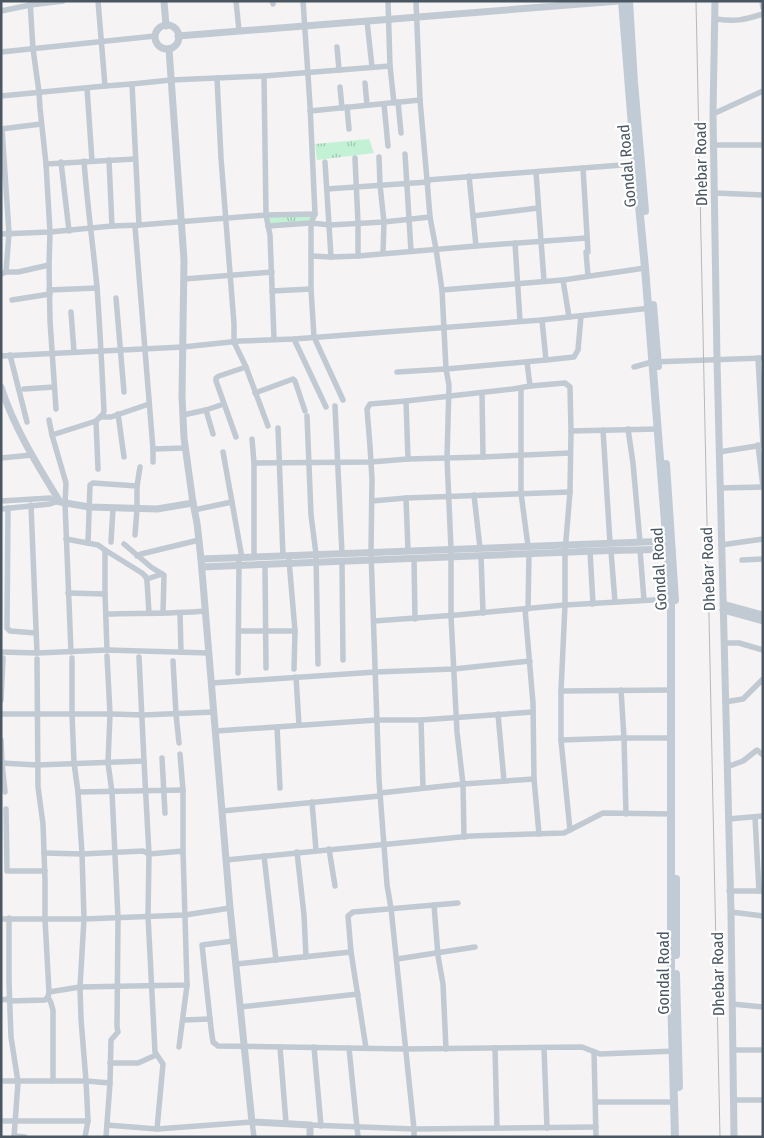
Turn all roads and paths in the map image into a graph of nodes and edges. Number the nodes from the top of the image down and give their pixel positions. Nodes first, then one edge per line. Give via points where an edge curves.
1 (10, 1) edge
2 (63, 1) edge
3 (98, 1) edge
4 (164, 1) edge
5 (236, 1) edge
6 (303, 1) edge
7 (388, 1) edge
8 (416, 1) edge
9 (620, 1) edge
10 (630, 1) edge
11 (715, 1) edge
12 (762, 1) edge
13 (30, 3) edge
14 (584, 3) edge
15 (12, 8) junction
16 (763, 8) edge
17 (1, 11) edge
18 (763, 14) edge
19 (417, 17) junction
20 (388, 19) junction
21 (716, 19) junction
22 (367, 21) junction
23 (166, 26) junction
24 (305, 26) junction
25 (239, 31) junction
26 (155, 36) junction
27 (178, 36) junction
28 (101, 42) junction
29 (337, 47) dead end
30 (33, 49) junction
31 (169, 49) junction
32 (1, 52) edge
33 (390, 66) junction
34 (372, 67) junction
35 (339, 70) junction
36 (308, 72) junction
37 (264, 76) junction
38 (217, 78) junction
39 (171, 80) junction
40 (132, 84) junction
41 (365, 84) dead end
42 (105, 86) junction
43 (340, 87) dead end
44 (87, 88) junction
45 (763, 90) edge
46 (39, 92) junction
47 (1, 96) edge
48 (420, 100) junction
49 (396, 102) junction
50 (384, 104) junction
51 (367, 105) junction
52 (344, 107) junction
53 (310, 111) junction
54 (714, 114) junction
55 (41, 124) junction
56 (1, 129) edge
57 (349, 129) dead end
58 (401, 133) dead end
59 (714, 145) junction
60 (763, 145) edge
61 (388, 146) dead end
62 (405, 154) dead end
63 (355, 158) dead end
64 (379, 158) dead end
65 (135, 159) junction
66 (109, 160) junction
67 (84, 161) junction
68 (92, 161) junction
69 (61, 162) junction
70 (325, 162) dead end
71 (46, 164) junction
72 (635, 164) junction
73 (583, 168) junction
74 (536, 172) junction
75 (470, 176) junction
76 (428, 181) junction
77 (406, 183) junction
78 (380, 185) junction
79 (356, 187) junction
80 (327, 189) junction
81 (715, 194) junction
82 (763, 196) edge
83 (538, 208) junction
84 (315, 214) junction
85 (266, 215) junction
86 (473, 216) junction
87 (430, 217) junction
88 (227, 219) junction
89 (408, 219) junction
90 (181, 221) junction
91 (384, 222) junction
92 (310, 223) junction
93 (358, 223) junction
94 (330, 225) junction
95 (112, 226) junction
96 (137, 226) junction
97 (268, 226) junction
98 (91, 229) junction
99 (69, 231) junction
100 (50, 232) junction
101 (9, 233) junction
102 (1, 234) edge
103 (587, 238) junction
104 (540, 242) junction
105 (515, 243) junction
106 (476, 246) junction
107 (436, 249) junction
108 (411, 250) junction
109 (383, 253) junction
110 (311, 256) junction
111 (358, 256) junction
112 (331, 257) junction
113 (48, 265) junction
114 (645, 268) junction
115 (272, 272) junction
116 (4, 273) edge
117 (230, 275) junction
118 (588, 276) junction
119 (184, 279) junction
120 (563, 280) junction
121 (544, 281) junction
122 (518, 284) junction
123 (97, 288) junction
124 (311, 290) junction
125 (442, 290) junction
126 (272, 291) junction
127 (49, 292) junction
128 (116, 298) dead end
129 (12, 300) dead end
130 (650, 308) junction
131 (71, 312) dead end
132 (581, 316) junction
133 (569, 317) junction
134 (542, 320) junction
135 (520, 321) junction
136 (444, 327) junction
137 (314, 337) junction
138 (274, 339) junction
139 (294, 339) junction
140 (234, 342) junction
141 (183, 347) junction
142 (144, 349) junction
143 (119, 350) junction
144 (101, 351) junction
145 (74, 352) junction
146 (52, 354) junction
147 (10, 355) junction
148 (1, 356) edge
149 (760, 358) edge
150 (546, 360) junction
151 (718, 360) junction
152 (527, 362) junction
153 (655, 362) junction
154 (246, 367) junction
155 (634, 367) dead end
156 (446, 370) junction
157 (397, 372) dead end
158 (530, 386) junction
159 (54, 387) junction
160 (1, 388) edge
161 (520, 388) junction
162 (24, 389) dead end
163 (124, 392) dead end
164 (255, 393) junction
165 (482, 393) junction
166 (448, 396) junction
167 (343, 400) dead end
168 (406, 402) junction
169 (149, 404) junction
170 (224, 404) junction
171 (335, 406) dead end
172 (326, 407) dead end
173 (56, 408) dead end
174 (206, 410) junction
175 (118, 414) junction
176 (183, 415) junction
177 (98, 419) junction
178 (50, 420) dead end
179 (27, 422) dead end
180 (268, 426) dead end
181 (278, 428) dead end
182 (658, 428) junction
183 (628, 429) junction
184 (603, 430) junction
185 (571, 431) junction
186 (212, 434) dead end
187 (52, 435) junction
188 (236, 437) dead end
189 (252, 439) dead end
190 (761, 445) edge
191 (185, 448) junction
192 (153, 449) junction
193 (223, 452) dead end
194 (719, 452) junction
195 (570, 453) junction
196 (32, 455) junction
197 (521, 456) junction
198 (124, 457) dead end
199 (1, 458) edge
200 (447, 458) junction
201 (482, 458) junction
202 (408, 459) junction
203 (153, 462) dead end
204 (309, 462) junction
205 (337, 462) junction
206 (371, 462) junction
207 (254, 463) junction
208 (279, 463) junction
209 (140, 467) dead end
210 (98, 469) dead end
211 (137, 486) junction
212 (763, 487) edge
213 (720, 488) junction
214 (570, 492) junction
215 (521, 493) junction
216 (474, 495) junction
217 (449, 497) junction
218 (406, 498) junction
219 (1, 500) edge
220 (372, 501) junction
221 (232, 502) junction
222 (60, 503) junction
223 (31, 505) junction
224 (89, 507) junction
225 (194, 507) junction
226 (5, 508) edge
227 (113, 508) junction
228 (137, 508) junction
229 (135, 535) dead end
230 (66, 539) junction
231 (199, 540) junction
232 (763, 540) edge
233 (112, 542) dead end
234 (88, 543) junction
235 (124, 544) dead end
236 (721, 544) junction
237 (669, 545) junction
238 (640, 546) junction
239 (610, 547) junction
240 (480, 548) junction
241 (565, 549) junction
242 (105, 550) junction
243 (528, 550) junction
244 (408, 551) junction
245 (590, 551) junction
246 (451, 553) junction
247 (137, 556) junction
248 (371, 556) junction
249 (481, 556) junction
250 (254, 557) junction
251 (342, 557) junction
252 (287, 558) junction
253 (316, 558) junction
254 (414, 558) junction
255 (763, 559) edge
256 (240, 560) junction
257 (742, 560) dead end
258 (201, 563) junction
259 (265, 564) junction
260 (1, 565) edge
261 (8, 565) junction
262 (162, 574) junction
263 (147, 579) junction
264 (68, 593) junction
265 (105, 594) junction
266 (671, 599) junction
267 (644, 600) junction
268 (615, 602) junction
269 (593, 604) junction
270 (565, 605) junction
271 (723, 607) junction
272 (526, 609) junction
273 (206, 611) junction
274 (149, 613) junction
275 (163, 613) junction
276 (180, 613) junction
277 (483, 613) junction
278 (106, 614) junction
279 (763, 615) edge
280 (451, 616) junction
281 (415, 619) junction
282 (374, 621) junction
283 (763, 621) edge
284 (266, 630) junction
285 (238, 631) junction
286 (295, 631) junction
287 (36, 633) junction
288 (724, 643) junction
289 (763, 650) edge
290 (181, 652) junction
291 (107, 653) junction
292 (209, 653) junction
293 (2, 655) edge
294 (71, 655) junction
295 (37, 656) junction
296 (140, 657) dead end
297 (343, 660) dead end
298 (173, 661) dead end
299 (530, 661) junction
300 (318, 664) dead end
301 (266, 668) dead end
302 (454, 668) junction
303 (294, 669) dead end
304 (376, 672) junction
305 (238, 673) dead end
306 (296, 677) junction
307 (763, 679) edge
308 (212, 683) junction
309 (621, 690) junction
310 (671, 690) junction
311 (561, 691) junction
312 (1, 700) edge
313 (725, 702) junction
314 (214, 712) junction
315 (533, 712) junction
316 (1, 714) edge
317 (37, 714) junction
318 (72, 714) junction
319 (110, 714) junction
320 (176, 714) junction
321 (498, 714) junction
322 (143, 716) junction
323 (456, 716) junction
324 (377, 720) junction
325 (421, 720) junction
326 (299, 725) junction
327 (277, 727) junction
328 (216, 731) junction
329 (624, 738) junction
330 (670, 738) junction
331 (1, 740) edge
332 (561, 740) junction
333 (179, 743) dead end
334 (763, 744) edge
335 (757, 750) junction
336 (180, 754) dead end
337 (763, 755) edge
338 (162, 758) dead end
339 (144, 761) junction
340 (2, 763) edge
341 (74, 763) junction
342 (108, 763) junction
343 (37, 765) junction
344 (727, 767) junction
345 (534, 779) junction
346 (504, 781) junction
347 (463, 784) junction
348 (280, 788) dead end
349 (423, 788) junction
350 (183, 790) junction
351 (146, 791) junction
352 (164, 791) junction
353 (5, 792) dead end
354 (78, 792) junction
355 (112, 792) junction
356 (380, 794) junction
357 (312, 802) junction
358 (6, 809) dead end
359 (222, 811) junction
360 (165, 813) dead end
361 (626, 814) junction
362 (671, 814) junction
363 (763, 816) edge
364 (755, 817) junction
365 (728, 818) junction
366 (570, 830) junction
367 (539, 834) junction
368 (464, 837) junction
369 (384, 844) junction
370 (329, 849) junction
371 (316, 850) junction
372 (183, 851) junction
373 (297, 852) junction
374 (44, 853) junction
375 (114, 853) junction
376 (82, 854) junction
377 (149, 854) junction
378 (264, 856) junction
379 (226, 860) junction
380 (4, 871) edge
381 (45, 871) junction
382 (335, 886) dead end
383 (729, 891) junction
384 (761, 891) edge
385 (458, 903) dead end
386 (434, 905) junction
387 (230, 908) junction
388 (391, 908) junction
389 (731, 912) junction
390 (185, 915) junction
391 (148, 916) junction
392 (763, 916) edge
393 (9, 918) junction
394 (118, 918) junction
395 (1, 919) edge
396 (45, 919) junction
397 (84, 919) junction
398 (234, 941) junction
399 (476, 947) dead end
400 (351, 952) junction
401 (438, 953) junction
402 (306, 957) junction
403 (397, 959) junction
404 (276, 960) junction
405 (1, 963) edge
406 (9, 963) junction
407 (236, 964) junction
408 (187, 984) junction
409 (152, 986) junction
410 (80, 987) junction
411 (116, 987) junction
412 (48, 994) junction
413 (358, 994) junction
414 (1, 1000) edge
415 (9, 1000) junction
416 (732, 1004) junction
417 (240, 1007) junction
418 (763, 1007) edge
419 (210, 1018) junction
420 (183, 1020) junction
421 (244, 1046) junction
422 (179, 1047) dead end
423 (280, 1047) junction
424 (314, 1048) junction
425 (349, 1048) junction
426 (366, 1048) junction
427 (446, 1048) junction
428 (495, 1048) junction
429 (544, 1048) junction
430 (407, 1049) junction
431 (733, 1050) junction
432 (763, 1050) edge
433 (676, 1051) junction
434 (594, 1052) junction
435 (156, 1055) junction
436 (110, 1063) junction
437 (1, 1081) edge
438 (53, 1081) junction
439 (86, 1081) junction
440 (18, 1082) junction
441 (110, 1083) junction
442 (733, 1100) junction
443 (763, 1100) edge
444 (596, 1102) junction
445 (675, 1102) junction
446 (1, 1121) edge
447 (16, 1122) junction
448 (88, 1122) junction
449 (252, 1122) junction
450 (286, 1123) junction
451 (107, 1125) junction
452 (310, 1125) junction
453 (321, 1126) junction
454 (358, 1127) junction
455 (497, 1128) junction
456 (547, 1128) junction
457 (596, 1128) junction
458 (156, 1129) junction
459 (414, 1129) junction
460 (14, 1137) edge
461 (25, 1137) edge
462 (85, 1137) edge
463 (106, 1137) edge
464 (254, 1137) edge
465 (310, 1137) edge
466 (358, 1137) edge
467 (414, 1137) edge
468 (596, 1137) edge
469 (675, 1137) edge
470 (680, 1137) edge
471 (734, 1137) edge

1 - 15 street
2 - 13 street
3 - 28 street
4 - 23 street
5 - 25 street
6 - 24 street
7 - 20 street
8 - 19 street
9 - 14 street
9 - 72 main road, Gondal Road
10 - 130 main road, Gondal Road
11 - 21 street, Dhebar Road
12 - 16 street
13 - 15 street
13 - 30 street
14 - 19 street
15 - 17 street
18 - 21 street via 734,21
19 - 20 street
19 - 48 street
20 - 22 street
20 - 33 street
21 - 54 street, Dhebar Road
22 - 24 street
22 - 34 street
23 - 26 street
23 - 27 street via 175,29
24 - 25 street
24 - 36 street
25 - 27 street
26 - 28 street
26 - 31 street via 157,44
27 - 31 street via 177,43
28 - 30 street
28 - 42 street
29 - 35 street
30 - 32 street
30 - 46 street
31 - 39 street
33 - 34 street
33 - 49 street
34 - 35 street
35 - 36 street
36 - 37 street
36 - 53 street
37 - 38 street
37 - 85 street
38 - 39 street
38 - 88 street
39 - 40 street
39 - 90 street
40 - 42 street
40 - 65 street
41 - 51 street
42 - 44 street
43 - 52 street
44 - 46 street
44 - 68 street
45 - 54 street
46 - 47 street
46 - 55 street
48 - 49 street
48 - 76 street
49 - 50 street
49 - 58 street
50 - 51 street
50 - 61 street
51 - 52 street
52 - 53 street
52 - 57 street
53 - 84 street
54 - 59 street, Dhebar Road
55 - 56 street
55 - 71 street
56 - 101 street
59 - 60 street
59 - 81 street, Dhebar Road
62 - 77 street
63 - 79 street
64 - 78 street
65 - 66 street
65 - 96 street
66 - 68 street
66 - 95 street
67 - 68 street
67 - 69 street
67 - 98 street
69 - 71 street
69 - 99 street
70 - 80 street
71 - 100 street
72 - 73 street
72 - 114 main road, Gondal Road
73 - 74 street
73 - 103 street
74 - 75 street
74 - 83 street
75 - 76 street
75 - 86 street
76 - 77 street
76 - 87 street
77 - 78 street
77 - 89 street
78 - 79 street
78 - 91 street
79 - 80 street
79 - 93 street
80 - 94 street
81 - 82 street
81 - 151 street, Dhebar Road
83 - 86 street
83 - 104 street
84 - 85 street
84 - 92 street
85 - 88 street
85 - 97 street
86 - 106 street
87 - 89 street
87 - 107 street
88 - 90 street
88 - 117 street
89 - 91 street
89 - 108 street
90 - 96 street
90 - 119 street
91 - 93 street
91 - 109 street
92 - 94 street
92 - 97 street
92 - 110 street
93 - 94 street
93 - 111 street
94 - 112 street
95 - 96 street
95 - 98 street
96 - 142 street
97 - 115 street
98 - 99 street
98 - 123 street
99 - 100 street
100 - 101 street
100 - 113 street
101 - 102 street
101 - 116 street
103 - 104 street
103 - 118 street
104 - 105 street
104 - 121 street
105 - 106 street
105 - 122 street
106 - 107 street
107 - 108 street
107 - 125 street
108 - 109 street
109 - 111 street
110 - 112 street
110 - 124 street
111 - 112 street
113 - 116 street
113 - 127 street
114 - 118 street
114 - 130 main road, Gondal Road
115 - 117 street
115 - 126 street
117 - 119 street
117 - 140 street
118 - 120 street
119 - 141 street
120 - 121 street
120 - 133 street
121 - 122 street
122 - 125 street
122 - 135 street
123 - 127 street
123 - 144 street
124 - 126 street
124 - 137 street
125 - 136 street
126 - 138 street
127 - 129 street
127 - 146 street
128 - 143 street
130 - 132 street
130 - 153 main road, Gondal Road
131 - 145 street
132 - 133 street
132 - 150 street via 578,350 574,357
133 - 134 street
134 - 135 street
134 - 150 street
135 - 136 street
136 - 137 street
136 - 156 street
137 - 139 street
137 - 167 street
138 - 139 street
138 - 140 street
139 - 172 street
140 - 141 street
140 - 154 street
141 - 142 street
141 - 176 street
142 - 143 street
142 - 169 street
143 - 144 street
143 - 163 street
144 - 145 street
144 - 177 street via 104,411
145 - 146 street
146 - 147 street
146 - 159 street
147 - 148 street
147 - 179 street
149 - 151 street
149 - 190 street
150 - 152 street
151 - 153 street
151 - 194 street, Dhebar Road
152 - 156 street
152 - 158 street
153 - 155 street
153 - 182 main road, Gondal Road
153 - 237 main road, Gondal Road
154 - 164 street
154 - 170 street via 216,378
156 - 157 street
156 - 166 street
158 - 161 street
158 - 185 street via 568,384
159 - 162 street
159 - 173 street
160 - 196 street
161 - 165 street
161 - 197 street
164 - 180 street
164 - 204 street via 295,381 306,413
165 - 166 street
165 - 201 street
166 - 168 street
166 - 200 street
168 - 202 street
168 - 206 street via 367,407
169 - 175 street
169 - 192 street
170 - 174 street
170 - 188 street
171 - 205 street
174 - 176 street
174 - 186 street
175 - 177 street
175 - 198 street
176 - 191 street
177 - 187 street
177 - 210 street
178 - 187 street
181 - 208 street
182 - 183 street
182 - 237 main road, Gondal Road
183 - 184 street
183 - 238 street
184 - 185 street
184 - 239 street
185 - 195 street
187 - 222 street via 66,483
189 - 207 street
190 - 194 street
190 - 212 street
191 - 192 street
191 - 225 street
192 - 203 street
193 - 221 street
194 - 213 street, Dhebar Road
195 - 197 street
195 - 214 street
196 - 199 street
196 - 222 street
197 - 201 street
197 - 215 street
200 - 201 street
200 - 202 street
200 - 217 street
202 - 206 street
204 - 205 street
204 - 208 street
204 - 253 street via 310,515
205 - 206 street
205 - 251 street
206 - 220 street
207 - 208 street
207 - 250 street
208 - 252 street
209 - 211 street
211 - 224 street via 91,483
211 - 228 street
212 - 213 street
213 - 236 street, Dhebar Road
214 - 215 street
214 - 241 street
215 - 216 street
215 - 243 street
216 - 217 street
216 - 240 street
217 - 218 street
217 - 246 street
218 - 220 street
218 - 244 street
219 - 222 street via 50,498
220 - 248 street
221 - 225 street
221 - 256 street
222 - 223 street
222 - 224 street
222 - 230 street
223 - 226 street
223 - 287 street
224 - 227 street
224 - 234 street
225 - 228 street
225 - 231 street
226 - 261 street
227 - 228 street
227 - 233 street
228 - 229 street
230 - 234 street
230 - 264 street
231 - 247 street
231 - 258 street
232 - 236 street
234 - 242 street
235 - 247 street
236 - 271 street, Dhebar Road
237 - 238 street
237 - 266 main road, Gondal Road
237 - 433 main road, Gondal Road via 675,592
238 - 239 street
238 - 267 street
239 - 241 street
239 - 245 street
239 - 268 street
240 - 243 street
240 - 246 street
241 - 243 street
241 - 245 street
241 - 270 street
242 - 263 street
242 - 265 street
243 - 249 street
243 - 272 street
244 - 246 street
244 - 248 street
245 - 269 street
246 - 249 street
246 - 254 street
246 - 280 street
247 - 262 street
248 - 251 street
248 - 254 street
248 - 282 street
249 - 277 street
250 - 252 street
250 - 256 street
251 - 253 street
251 - 297 street
252 - 253 street
252 - 259 street
252 - 286 street
253 - 300 street
254 - 281 street
255 - 257 street
256 - 258 street
256 - 259 street
256 - 285 street
258 - 273 street
259 - 284 street
260 - 261 street
261 - 287 street via 7,628
262 - 263 street
262 - 275 street
263 - 274 street
264 - 265 street
264 - 294 street
265 - 278 street
266 - 267 street
266 - 310 main road, Gondal Road
267 - 268 street
268 - 269 street
269 - 270 street
270 - 272 street
270 - 311 street
271 - 279 street
271 - 283 street
271 - 288 street, Dhebar Road
272 - 277 street
272 - 299 street
273 - 276 street
273 - 292 street
274 - 275 street
274 - 278 street
275 - 276 street
276 - 290 street
277 - 280 street
278 - 291 street
280 - 281 street
280 - 302 street
281 - 282 street
282 - 304 street
284 - 285 street
284 - 286 street
284 - 301 street
285 - 305 street
286 - 303 street
287 - 295 street
288 - 289 street
288 - 313 street, Dhebar Road
290 - 291 street
290 - 292 street
291 - 294 street
291 - 319 street
292 - 308 street
293 - 295 street
293 - 312 street
294 - 295 street
294 - 318 street
295 - 317 street
296 - 322 street
298 - 320 street
299 - 302 street
299 - 315 street
302 - 304 street
302 - 323 street
304 - 306 street
304 - 324 street
306 - 308 street
306 - 326 street
307 - 313 street via 743,699
308 - 314 street
309 - 310 street
309 - 311 street
309 - 329 street
310 - 330 main road, Gondal Road
311 - 332 street
313 - 344 street, Dhebar Road
314 - 320 street
314 - 328 street
315 - 321 street
315 - 345 street
316 - 317 street
317 - 318 street
317 - 343 street
318 - 319 street
318 - 341 street
319 - 322 street
319 - 342 street
320 - 322 street
320 - 333 street
321 - 323 street
321 - 346 street
322 - 339 street
323 - 325 street
323 - 347 street
324 - 325 street
324 - 326 street
324 - 356 street
325 - 349 street
326 - 327 street
327 - 328 street
327 - 348 street
328 - 359 street
329 - 330 street
329 - 332 street
329 - 361 street
330 - 362 main road, Gondal Road
331 - 340 street
332 - 366 street
334 - 335 street
335 - 337 street
335 - 344 street via 743,762
336 - 350 street
338 - 352 street
339 - 342 street
339 - 351 street
340 - 343 street
340 - 353 street
341 - 342 street
341 - 343 street
341 - 354 street
342 - 355 street
343 - 374 street
344 - 365 street, Dhebar Road
345 - 346 street
345 - 367 street
346 - 347 street
347 - 349 street
347 - 368 street
349 - 356 street
350 - 352 street
350 - 372 street
351 - 352 street
351 - 355 street
351 - 377 street
352 - 360 street
354 - 355 street
354 - 376 street
355 - 375 street
356 - 357 street
356 - 369 street
357 - 359 street
357 - 371 street
358 - 380 street
359 - 379 street
361 - 362 street
361 - 366 street via 603,813
362 - 433 main road, Gondal Road via 671,993
363 - 364 street
364 - 365 street
364 - 384 street
365 - 383 street, Dhebar Road
366 - 367 street
367 - 368 street
368 - 369 street
369 - 370 street
369 - 388 street
370 - 371 street
370 - 382 street
371 - 373 street
372 - 377 street
372 - 390 street
373 - 378 street
373 - 402 street
374 - 376 street
374 - 381 street
375 - 376 street
375 - 377 street via 143,851
375 - 394 street
376 - 397 street
377 - 391 street
378 - 379 street
378 - 404 street
379 - 387 street
380 - 381 street
381 - 396 street
383 - 384 street
383 - 389 street, Dhebar Road
385 - 386 street
386 - 388 street
386 - 401 street
387 - 390 street
387 - 398 street
388 - 400 street via 350,913
388 - 403 street
389 - 392 street
389 - 416 street, Dhebar Road
390 - 391 street
390 - 408 street
391 - 394 street
391 - 409 street
393 - 395 street
393 - 396 street
393 - 406 street
394 - 397 street
394 - 411 street
396 - 397 street
396 - 412 street
397 - 410 street
398 - 407 street
398 - 419 street via 202,945
399 - 401 street
400 - 402 street
400 - 413 street
401 - 403 street
401 - 427 street
402 - 404 street
403 - 430 street
404 - 407 street
405 - 406 street
406 - 415 street
407 - 417 street
408 - 409 street
408 - 420 street
409 - 411 street
409 - 435 street
410 - 411 street
410 - 412 street
410 - 439 street
411 - 436 street via 118,1032 111,1040
412 - 415 street via 45,1000
412 - 438 street via 53,1010
413 - 417 street
413 - 426 street
414 - 415 street
415 - 440 street
416 - 418 street
416 - 431 street, Dhebar Road
417 - 421 street
419 - 420 street
419 - 421 street via 215,1044
420 - 422 street
421 - 423 street
421 - 449 street
423 - 424 street
423 - 450 street
424 - 425 street
424 - 453 street
425 - 426 street
425 - 454 street
426 - 430 street
427 - 428 street
427 - 430 street
428 - 429 street
428 - 455 street
429 - 434 street via 582,1047
429 - 456 street
430 - 459 street
431 - 432 street
431 - 442 street, Dhebar Road
433 - 434 street
433 - 445 main road
433 - 470 main road, Gondal Road
434 - 444 street
435 - 436 street via 138,1063
435 - 458 street via 163,1064
436 - 441 street
437 - 440 street
438 - 439 street
438 - 440 street
439 - 441 street
439 - 448 street
440 - 447 street
441 - 451 street
442 - 443 street
442 - 471 street, Dhebar Road
444 - 445 street
444 - 457 street
445 - 469 main road
446 - 447 street
447 - 448 street
447 - 460 street
448 - 462 street
449 - 450 street
449 - 458 street
449 - 464 street
450 - 452 street
451 - 458 street
451 - 463 street
452 - 453 street
452 - 465 street
453 - 454 street
454 - 459 street
454 - 466 street
455 - 456 street
455 - 459 street
456 - 457 street
457 - 468 street
459 - 467 street
460 - 461 street

